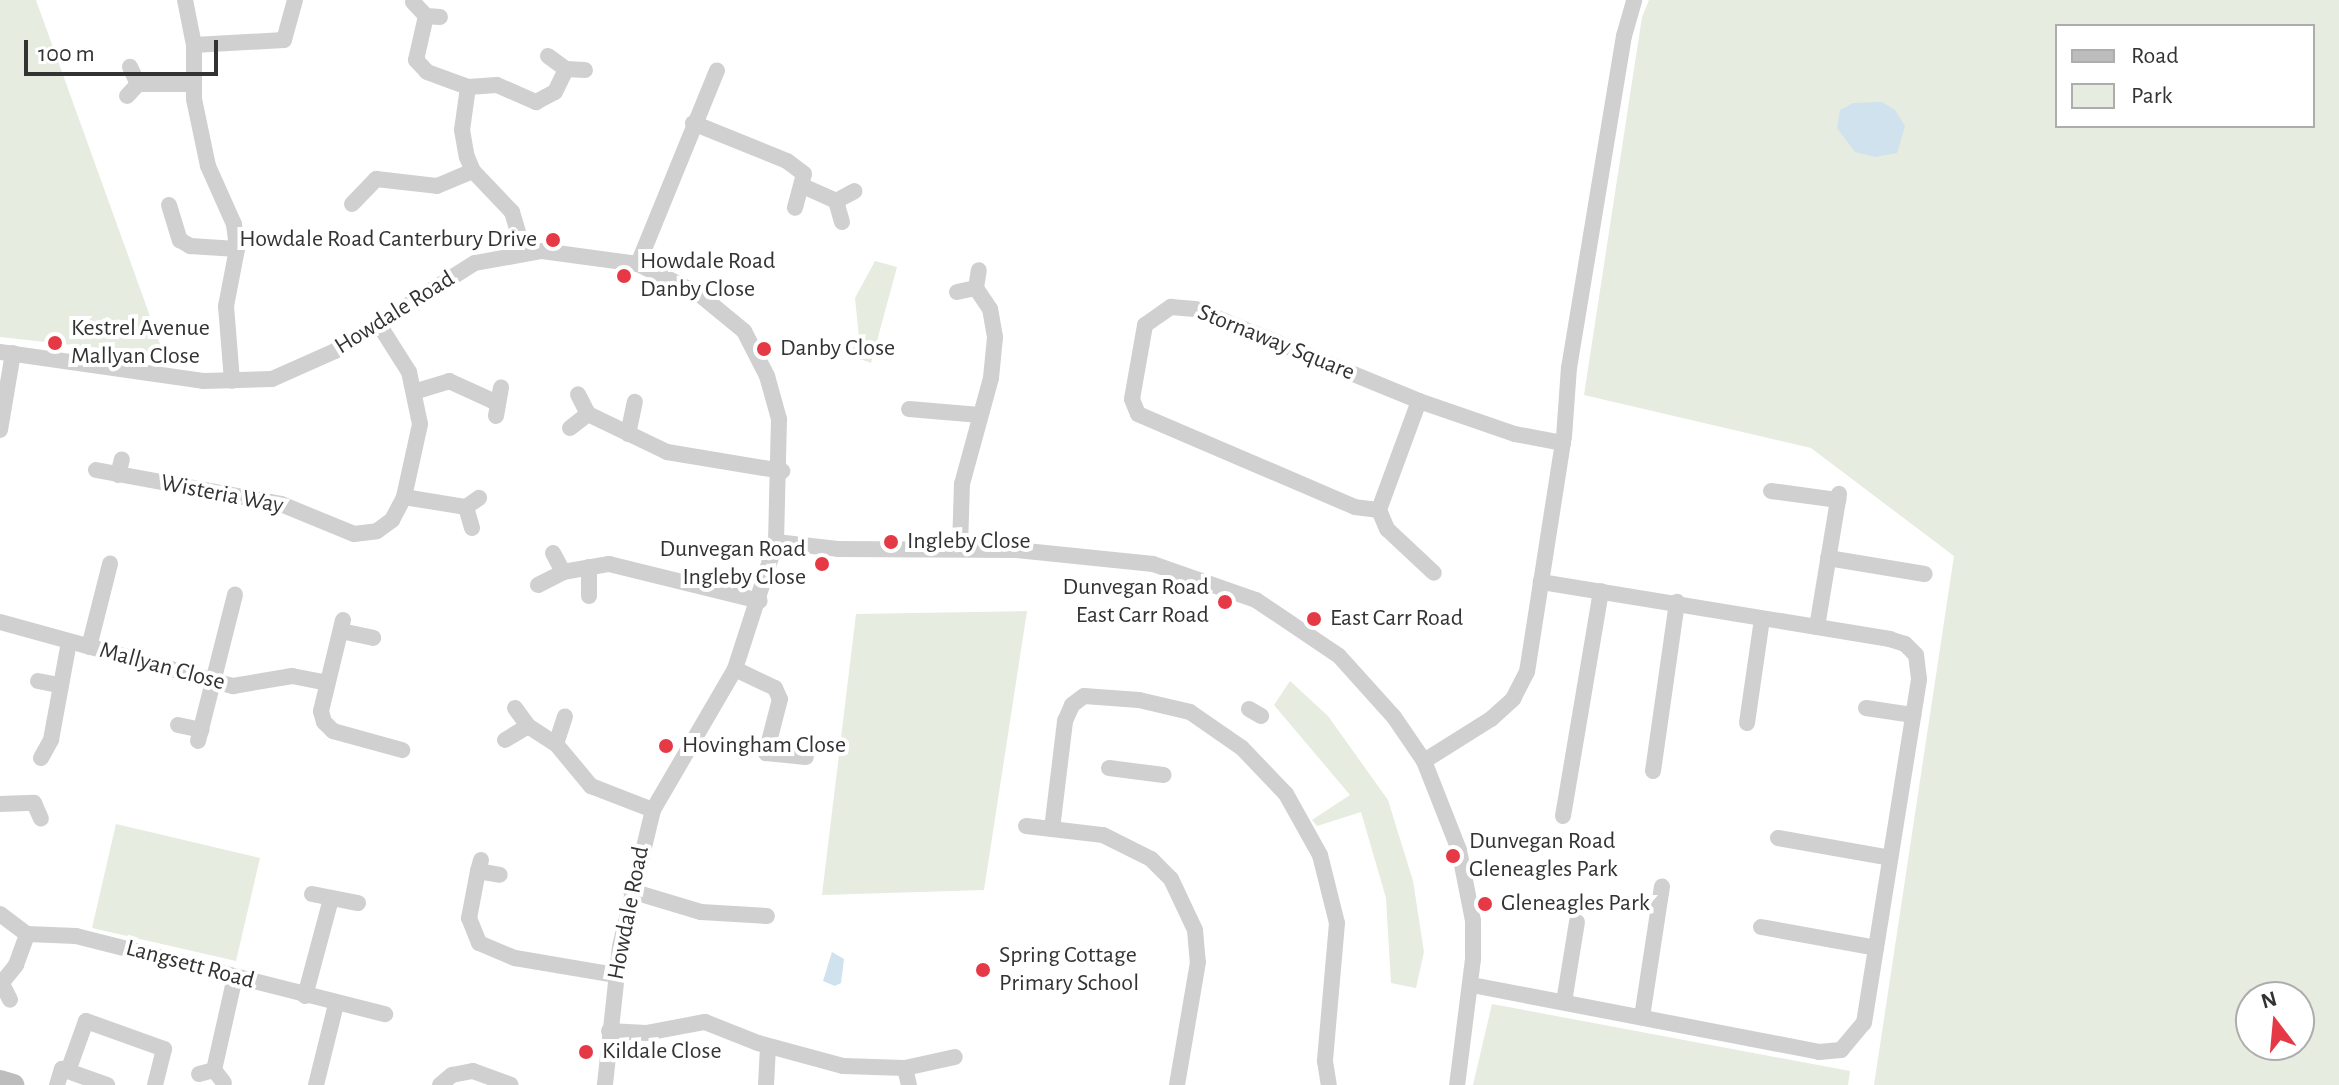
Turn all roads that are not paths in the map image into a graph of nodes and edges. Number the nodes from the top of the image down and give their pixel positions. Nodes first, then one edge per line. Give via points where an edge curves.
1 (185, 0) edge
2 (295, 0) edge
3 (1634, 0) edge
4 (413, 2) dead end
5 (194, 45) junction
6 (548, 56) dead end
7 (130, 67) dead end
8 (566, 69) junction
9 (585, 70) dead end
10 (717, 70) dead end
11 (194, 84) junction
12 (468, 87) junction
13 (693, 123) junction
14 (473, 171) junction
15 (805, 187) junction
16 (855, 191) dead end
17 (836, 201) junction
18 (352, 204) dead end
19 (169, 205) dead end
20 (795, 208) dead end
21 (842, 222) dead end
22 (237, 249) junction
23 (524, 252) junction
24 (638, 264) junction
25 (979, 270) dead end
26 (976, 288) junction
27 (957, 292) dead end
28 (378, 323) junction
29 (6, 353) edge
30 (232, 381) junction
31 (417, 391) junction
32 (578, 394) dead end
33 (1419, 401) junction
34 (497, 402) dead end
35 (635, 402) dead end
36 (909, 409) dead end
37 (588, 414) junction
38 (980, 415) junction
39 (570, 428) dead end
40 (0, 429) edge
41 (628, 434) junction
42 (1563, 443) junction
43 (96, 470) dead end
44 (782, 471) junction
45 (1771, 491) dead end
46 (404, 497) junction
47 (1379, 510) junction
48 (472, 528) dead end
49 (776, 542) junction
50 (960, 547) junction
51 (553, 553) dead end
52 (1828, 558) junction
53 (1432, 565) dead end
54 (589, 567) junction
55 (563, 572) junction
56 (103, 573) dead end
57 (1925, 574) dead end
58 (1541, 582) junction
59 (538, 585) dead end
60 (1601, 591) junction
61 (235, 595) dead end
62 (589, 596) dead end
63 (760, 601) junction
64 (1677, 602) junction
65 (1762, 619) junction
66 (0, 622) edge
67 (1817, 627) junction
68 (365, 640) dead end
69 (69, 642) junction
70 (89, 647) junction
71 (735, 669) junction
72 (38, 681) dead end
73 (214, 682) junction
74 (327, 683) junction
75 (58, 685) junction
76 (515, 708) dead end
77 (1866, 708) dead end
78 (1913, 715) junction
79 (565, 716) dead end
80 (1747, 723) dead end
81 (178, 725) dead end
82 (528, 726) junction
83 (505, 740) dead end
84 (556, 744) junction
85 (402, 750) dead end
86 (806, 757) dead end
87 (41, 758) dead end
88 (1424, 761) junction
89 (1109, 768) dead end
90 (1653, 771) dead end
91 (1164, 775) dead end
92 (0, 804) edge
93 (653, 810) junction
94 (1563, 816) dead end
95 (41, 819) dead end
96 (1026, 826) dead end
97 (1052, 829) junction
98 (1778, 838) dead end
99 (1890, 858) junction
100 (500, 875) dead end
101 (1662, 887) dead end
102 (631, 891) junction
103 (312, 894) dead end
104 (331, 899) junction
105 (358, 903) dead end
106 (0, 914) edge
107 (767, 916) dead end
108 (1577, 922) dead end
109 (1761, 927) dead end
110 (27, 934) junction
111 (1876, 948) junction
112 (615, 975) junction
113 (235, 977) junction
114 (2, 980) edge
115 (1472, 985) junction
116 (305, 996) junction
117 (10, 1000) dead end
118 (1564, 1002) junction
119 (336, 1004) junction
120 (385, 1014) dead end
121 (1642, 1017) junction
122 (609, 1031) junction
123 (768, 1047) junction
124 (955, 1057) dead end
125 (212, 1076) edge
126 (907, 1077) edge
127 (63, 1078) edge
128 (0, 1081) edge
129 (13, 1085) edge
130 (107, 1085) edge
131 (155, 1085) edge
132 (316, 1085) edge
133 (440, 1085) edge
134 (511, 1085) edge
135 (605, 1085) edge
136 (766, 1085) edge
137 (1177, 1085) edge
138 (1329, 1085) edge
139 (1457, 1085) edge

1 - 5 street
2 - 5 street via 284,40
3 - 42 street via 1569,368
4 - 12 street via 433,16 416,60 427,72
5 - 11 street
6 - 8 street
7 - 11 street via 132,90
8 - 9 street
8 - 12 street via 544,101 497,85
10 - 13 street
11 - 22 street via 208,166 234,224
12 - 14 street via 462,130
13 - 15 street via 787,161 804,174
13 - 24 street
14 - 18 street via 437,186 373,173
14 - 23 street via 512,212
15 - 17 street
15 - 20 street
16 - 17 street
17 - 21 street
19 - 22 street via 174,244
22 - 30 street via 226,306
23 - 24 street, Howdale Road via 586,253
23 - 28 street, Howdale Road via 475,263
24 - 44 street, Howdale Road via 699,294 744,331 767,376 779,419
25 - 26 street
26 - 27 street
26 - 38 street via 990,309 995,337
28 - 30 street, Howdale Road via 306,366 272,379
28 - 31 street, Wisteria Way via 397,348
29 - 30 street, Howdale Road
29 - 40 street
31 - 34 street via 449,381
31 - 46 street, Wisteria Way via 420,424
32 - 37 street
33 - 42 street, Stornaway Square via 1515,434
33 - 47 street
33 - 47 street, Stornaway Square via 1195,309 1160,311 1141,332 1132,399 1138,414 1355,507
35 - 41 street
36 - 38 street
37 - 39 street
37 - 41 street
38 - 50 street via 962,484
41 - 44 street via 667,452
42 - 58 street
43 - 46 street, Wisteria Way via 120,467 281,504 354,534 377,531 392,520
44 - 49 street, Howdale Road
45 - 52 street via 1839,497
46 - 48 street via 472,503
47 - 53 street via 1387,529
49 - 50 street via 838,549
49 - 63 street, Howdale Road
50 - 88 street via 1153,564 1256,600 1356,670
51 - 55 street
52 - 57 street
52 - 67 street
54 - 55 street
54 - 62 street
54 - 63 street via 609,564
55 - 59 street
56 - 70 street
58 - 60 street
58 - 88 street via 1527,672 1513,699
60 - 64 street
60 - 94 street
61 - 73 street
63 - 71 street, Howdale Road
64 - 65 street
64 - 90 street
65 - 67 street
65 - 80 street
66 - 69 street, Mallyan Close
67 - 78 street via 1905,644 1916,655 1919,679
68 - 74 street via 342,626
69 - 70 street, Mallyan Close
69 - 75 street
70 - 73 street, Mallyan Close
71 - 86 street via 775,688 780,699 766,753
71 - 93 street, Howdale Road
72 - 75 street
73 - 74 street, Mallyan Close via 233,686 292,676
73 - 81 street via 200,735
74 - 85 street via 321,711 333,731
75 - 87 street via 51,740
76 - 82 street
77 - 78 street
78 - 99 street
79 - 84 street
82 - 83 street
82 - 84 street
84 - 93 street via 591,786
88 - 115 street via 1446,811 1469,893
89 - 91 street
92 - 95 street via 37,798
93 - 102 street, Howdale Road
96 - 97 street
97 - 137 street via 1103,835 1128,845 1161,868 1185,903 1198,962
97 - 138 street via 1065,721 1072,705 1084,696 1139,700 1190,712 1242,748 1286,794 1320,855 1337,923 1325,1061
98 - 99 street
99 - 111 street
100 - 112 street via 480,865 469,918 479,943 515,958
101 - 121 street
102 - 107 street via 701,912
102 - 112 street, Howdale Road
103 - 104 street
104 - 105 street
104 - 116 street
106 - 110 street
108 - 118 street
109 - 111 street
110 - 113 street, Langsett Road via 76,936
110 - 114 street via 16,965
111 - 121 street via 1864,1023 1841,1050 1819,1052
112 - 122 street, Howdale Road
113 - 116 street, Langsett Road
113 - 125 street
114 - 117 street
115 - 118 street
115 - 139 street
116 - 119 street, Langsett Road
118 - 121 street
119 - 120 street, Langsett Road
119 - 132 street
122 - 123 street via 646,1033 705,1022
122 - 135 street, Howdale Road
123 - 126 street
123 - 136 street
124 - 126 street
127 - 130 street
127 - 131 street via 86,1021 164,1049
128 - 129 main road
133 - 134 street via 452,1075 473,1071

